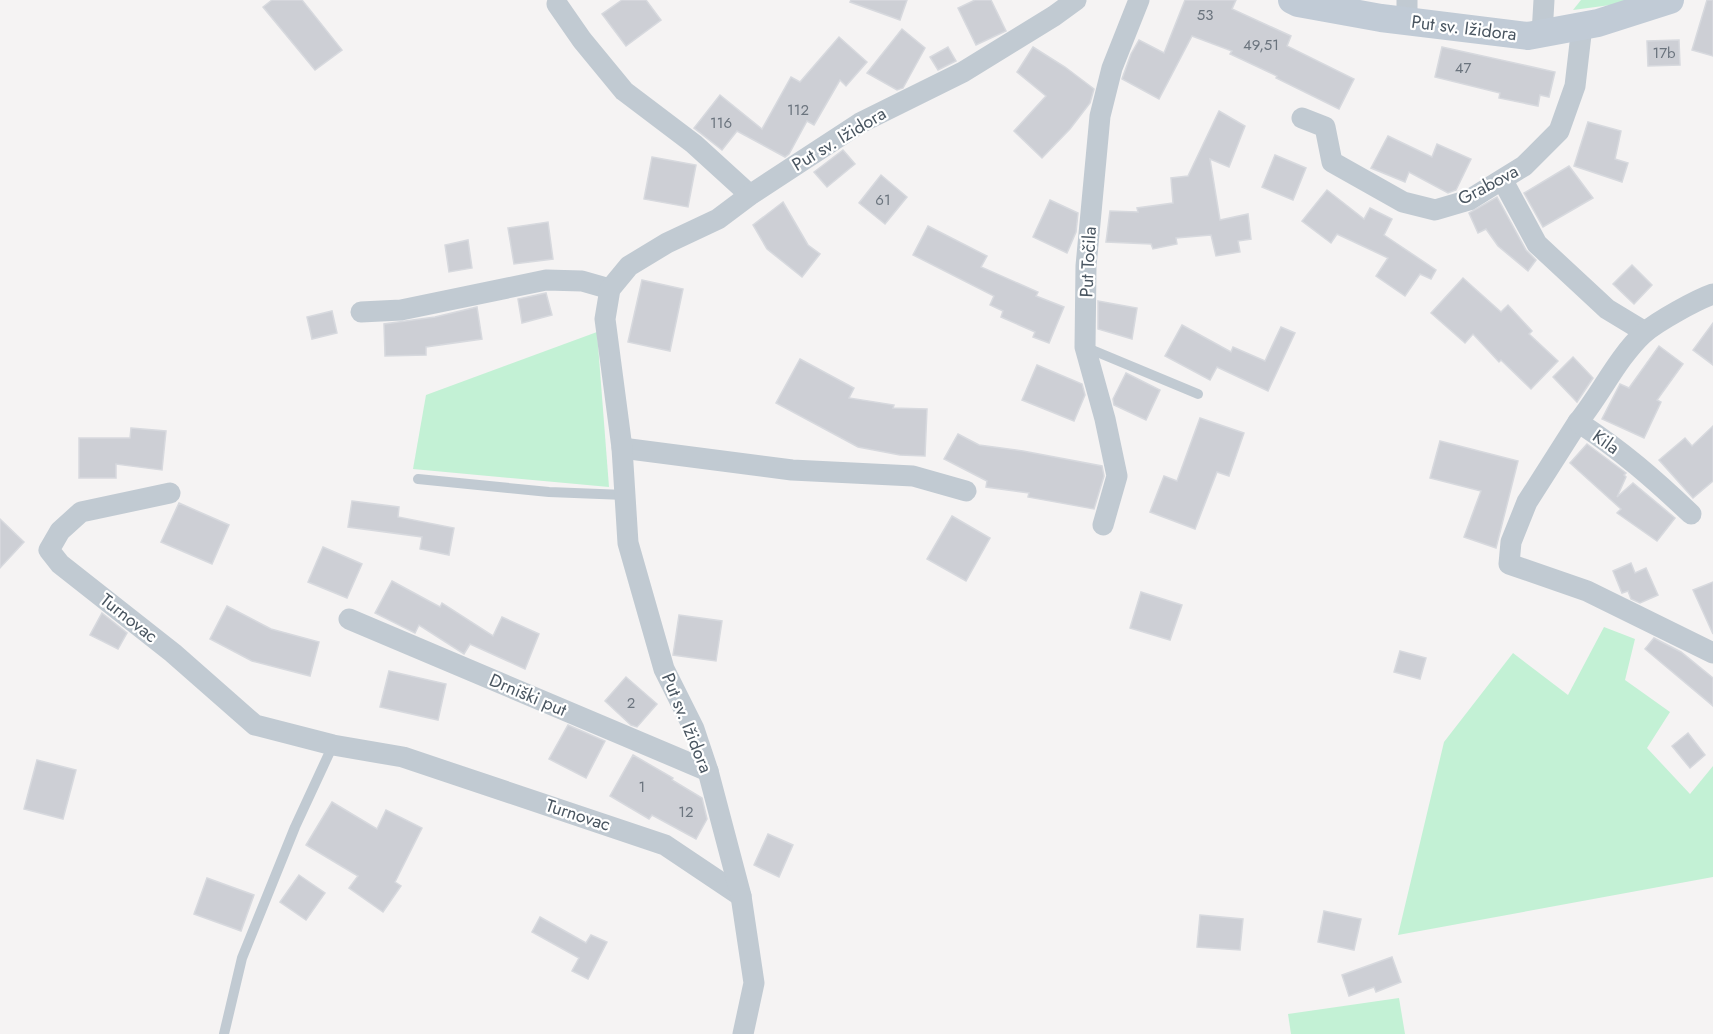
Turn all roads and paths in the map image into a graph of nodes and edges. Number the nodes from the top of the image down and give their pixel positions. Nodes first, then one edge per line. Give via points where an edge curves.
1 (1076, 0) edge
2 (1139, 0) edge
3 (1292, 0) edge
4 (1544, 0) edge
5 (1670, 0) edge
6 (556, 4) dead end
7 (1407, 11) edge
8 (1582, 26) junction
9 (1542, 34) junction
10 (1302, 118) dead end
11 (1503, 180) junction
12 (750, 195) junction
13 (610, 289) junction
14 (1713, 294) edge
15 (361, 312) dead end
16 (1645, 332) junction
17 (1085, 347) junction
18 (1198, 394) dead end
19 (1578, 422) junction
20 (622, 448) junction
21 (418, 479) dead end
22 (966, 491) dead end
23 (170, 493) dead end
24 (625, 495) junction
25 (1691, 514) dead end
26 (1104, 525) dead end
27 (349, 619) dead end
28 (1713, 653) edge
29 (333, 744) junction
30 (708, 771) junction
31 (741, 896) junction
32 (224, 1034) edge
33 (743, 1034) edge

1 - 12 street, Put sv. Ižidora via 963,72 860,123
2 - 17 street, Put Točila via 1112,68 1100,116 1086,266
3 - 7 street, Put sv. Ižidora via 1334,10
4 - 9 street
5 - 8 street, Put sv. Ižidora
6 - 12 street via 624,91 694,144
7 - 9 street, Put sv. Ižidora via 1528,36
8 - 9 street, Put sv. Ižidora
8 - 11 street, Grabova via 1575,86 1559,131 1524,166
10 - 11 street, Grabova via 1325,127 1332,162 1403,202 1435,210 1469,200
11 - 16 street via 1536,244 1607,309
12 - 13 street, Put sv. Ižidora via 718,219 629,266
13 - 15 street via 582,281 546,280 401,310
13 - 20 street, Put sv. Ižidora via 605,319
14 - 16 street, Kila
16 - 19 street, Kila
17 - 18 lane
17 - 26 street, Put Točila via 1117,476
19 - 25 street, Kila via 1645,470
19 - 28 street via 1527,502 1511,542 1509,564 1587,591
20 - 22 street via 792,470 913,476
20 - 24 street, Put sv. Ižidora
21 - 24 lane
23 - 29 street, Turnovac via 81,513 60,531 49,550 60,564 173,653 255,725
24 - 30 street, Put sv. Ižidora via 628,543 664,669 694,729
27 - 30 street, Drniški put
29 - 31 street, Turnovac via 403,757 665,845
29 - 32 lane via 243,958
30 - 31 street, Put sv. Ižidora
31 - 33 street, Put sv. Ižidora via 754,983

